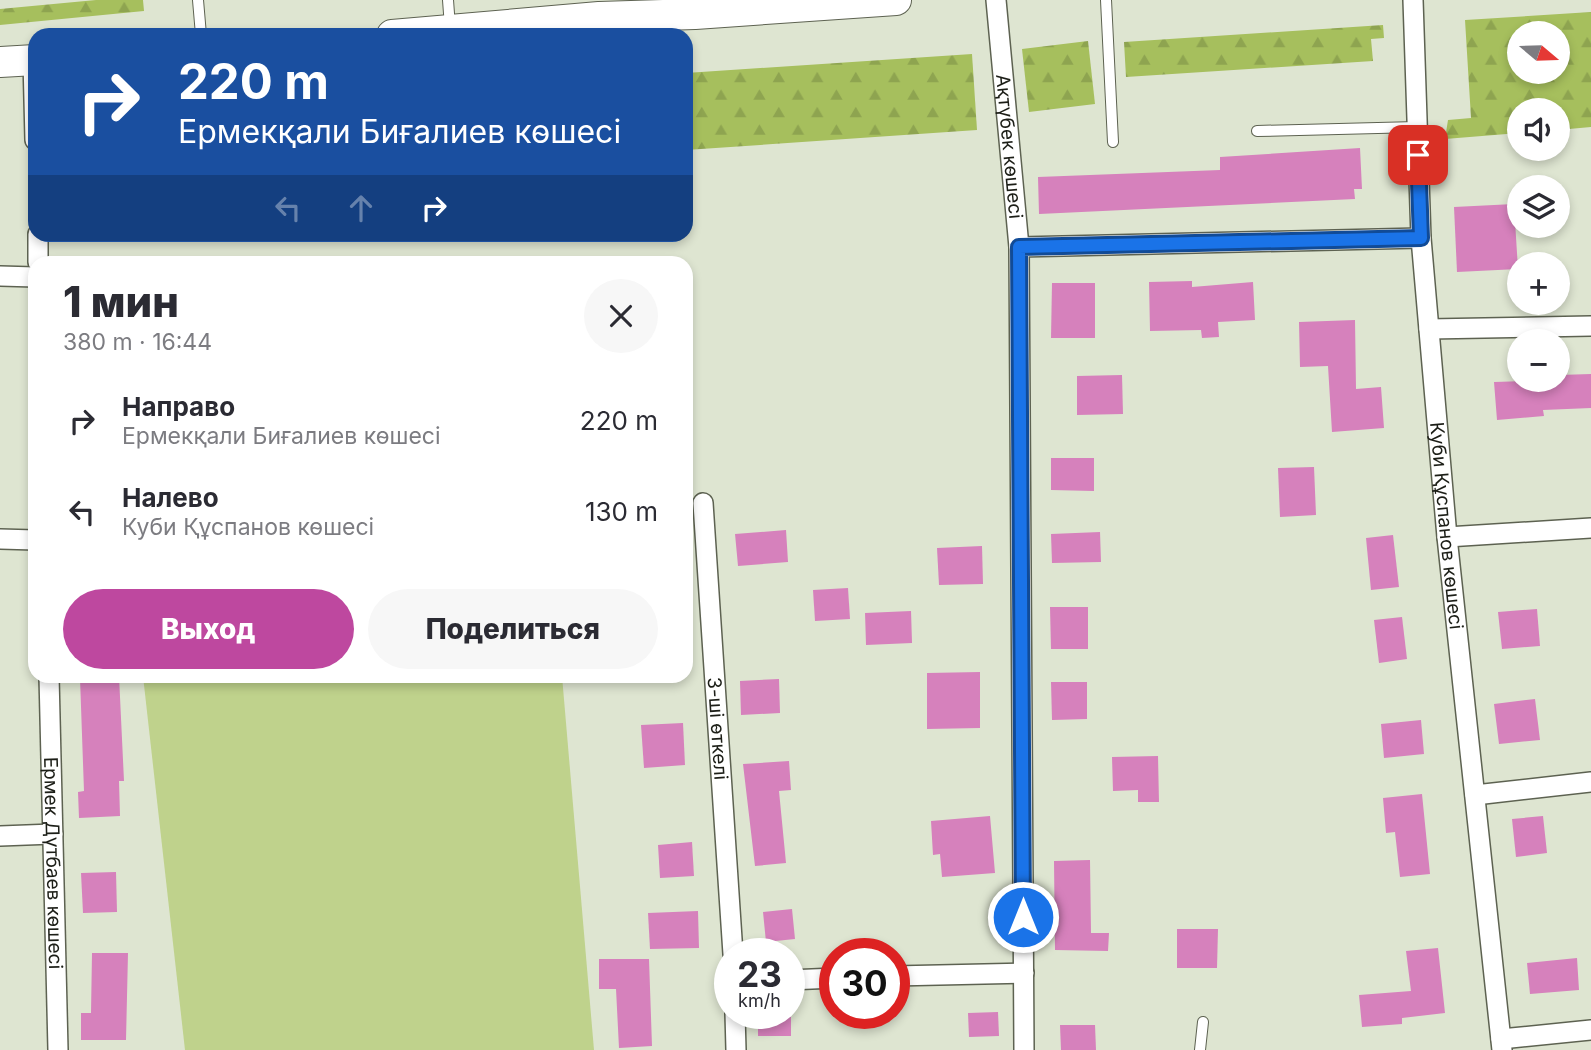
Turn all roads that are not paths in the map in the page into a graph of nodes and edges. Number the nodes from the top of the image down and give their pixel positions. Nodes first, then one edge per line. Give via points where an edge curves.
1 (198, 0) edge
2 (448, 0) edge
3 (896, 0) edge
4 (996, 0) edge
5 (1106, 0) edge
6 (1413, 0) edge
7 (695, 7) edge
8 (200, 28) edge
9 (450, 28) edge
10 (475, 28) edge
11 (28, 60) edge
12 (0, 62) edge
13 (1417, 127) junction
14 (1257, 131) dead end
15 (1113, 142) dead end
16 (1421, 238) junction
17 (1019, 247) junction
18 (0, 276) edge
19 (28, 277) edge
20 (1591, 326) edge
21 (1429, 329) junction
22 (703, 503) dead end
23 (1591, 528) edge
24 (1447, 537) junction
25 (0, 539) edge
26 (28, 540) edge
27 (49, 683) edge
28 (1591, 782) edge
29 (1475, 795) junction
30 (53, 834) junction
31 (0, 836) edge
32 (732, 938) edge
33 (1024, 972) junction
34 (910, 976) edge
35 (1203, 1022) dead end
36 (736, 1029) edge
37 (1591, 1030) edge
38 (1502, 1045) edge
39 (58, 1050) edge
40 (736, 1050) edge
41 (1024, 1050) edge
42 (1200, 1050) edge

1 - 8 lane
2 - 9 lane
3 - 7 main road
4 - 17 street, Ақтүбек көшесi
5 - 15 lane
6 - 13 street, Куби Құспанов көшесi
7 - 10 main road
11 - 12 main road
13 - 14 lane
13 - 16 street, Куби Құспанов көшесi
16 - 17 street
16 - 21 street, Куби Құспанов көшесi
17 - 33 street, Ақтүбек көшесi
18 - 19 street
20 - 21 street
21 - 24 street, Куби Құспанов көшесi
22 - 32 street, 3-шi өткелi
23 - 24 street
24 - 29 street, Куби Құспанов көшесi
25 - 26 street
27 - 30 street, Ермек Дүтбаев көшесi
28 - 29 street
29 - 38 street, Куби Құспанов көшесi
30 - 31 street
30 - 39 street, Ермек Дүтбаев көшесi
33 - 34 street
33 - 41 street, Ақтүбек көшесi
35 - 42 lane
36 - 40 street
37 - 38 street

